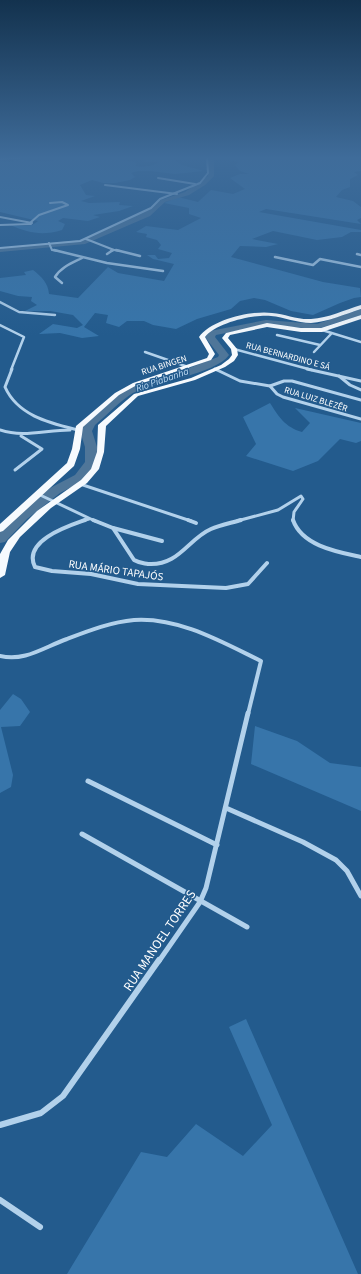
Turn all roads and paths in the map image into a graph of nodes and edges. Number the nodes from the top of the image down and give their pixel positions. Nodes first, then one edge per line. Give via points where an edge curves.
1 (3, 217) edge
2 (36, 217) edge
3 (131, 217) edge
4 (31, 222) junction
5 (0, 225) edge
6 (86, 239) junction
7 (49, 244) junction
8 (0, 249) edge
9 (114, 250) junction
10 (107, 254) dead end
11 (357, 254) dead end
12 (361, 255) edge
13 (140, 256) dead end
14 (82, 257) junction
15 (275, 258) dead end
16 (361, 267) edge
17 (163, 271) dead end
18 (62, 284) dead end
19 (0, 302) edge
20 (361, 307) edge
21 (55, 315) dead end
22 (361, 317) edge
23 (300, 321) junction
24 (0, 325) edge
25 (294, 328) junction
26 (322, 330) junction
27 (331, 334) junction
28 (277, 335) dead end
29 (361, 342) edge
30 (320, 345) junction
31 (234, 349) junction
32 (145, 352) dead end
33 (314, 352) dead end
34 (188, 367) junction
35 (216, 369) junction
36 (338, 376) junction
37 (361, 381) edge
38 (270, 386) junction
39 (361, 390) edge
40 (361, 400) edge
41 (361, 420) edge
42 (0, 430) edge
43 (78, 430) junction
44 (21, 435) junction
45 (15, 470) dead end
46 (83, 485) junction
47 (37, 494) junction
48 (55, 501) junction
49 (88, 519) junction
50 (196, 523) dead end
51 (113, 528) junction
52 (0, 529) edge
53 (162, 541) dead end
54 (361, 557) edge
55 (267, 563) dead end
56 (0, 575) edge
57 (0, 656) edge
58 (88, 781) dead end
59 (226, 808) junction
60 (82, 834) dead end
61 (218, 845) junction
62 (361, 896) edge
63 (200, 902) junction
64 (248, 927) dead end
65 (0, 1125) edge
66 (0, 1200) edge
67 (40, 1227) dead end

1 - 4 street
2 - 4 street
3 - 6 street
4 - 5 street via 22,225
6 - 7 street
6 - 9 street
7 - 8 street
7 - 14 street via 53,250
9 - 10 street
9 - 13 street
11 - 12 street
14 - 17 street via 120,266
14 - 18 street via 56,274
15 - 16 street via 313,265 320,259
19 - 21 street via 15,312
20 - 23 main road, RUA BINGEN via 321,320
22 - 26 main road
23 - 25 main road
23 - 34 main road, RUA BINGEN via 262,314 212,327 206,330 202,337 211,356 201,363
24 - 43 street via 24,337 4,387 10,396 21,408 35,416
25 - 26 main road
25 - 31 main road via 267,325 228,334 225,340
26 - 27 street
27 - 29 street
27 - 30 street
28 - 30 street
30 - 33 street
31 - 35 main road, RUA BINGEN via 235,355 232,360
31 - 36 street, RUA BERNARDINO E SÁ
32 - 34 street
34 - 43 main road, RUA BINGEN via 128,388 111,399
35 - 38 street, RUA LUIZ BLEZÊR via 240,381
35 - 46 main road, RUA BINGEN via 172,386 136,395 110,416 102,425 99,462
36 - 37 street, RUA BERNARDINO E SÁ
36 - 39 street, RUA BERNARDINO E SÁ
38 - 40 street, RUA LUIZ BLEZÊR via 292,381
38 - 41 street, RUA LUIZ BLEZÊR via 283,397
42 - 44 street
43 - 44 street via 60,429
43 - 47 main road via 71,464
44 - 45 street via 42,449
46 - 48 main road, RUA BINGEN
46 - 50 street
47 - 48 street
47 - 52 main road
48 - 49 street
48 - 56 main road, RUA BINGEN via 8,547
49 - 51 street
49 - 55 street, RUA MÁRIO TAPAJÓS via 44,538 32,558 35,567 91,574 138,584 226,588 248,584
51 - 53 street
51 - 54 street via 134,560 145,564 161,564 176,556 210,529 278,510 299,496 303,497 295,509 292,520 300,532 327,548
57 - 59 street, RUA MANOEL TORRES via 14,659 24,657 92,631 129,621 149,620 168,623 210,637 262,661
58 - 61 street
59 - 61 street, RUA MANOEL TORRES
59 - 62 street via 303,842 336,860 347,870
60 - 63 street
61 - 63 street, RUA MANOEL TORRES
63 - 64 street
63 - 65 street, RUA MANOEL TORRES via 63,1096 42,1114
66 - 67 street

